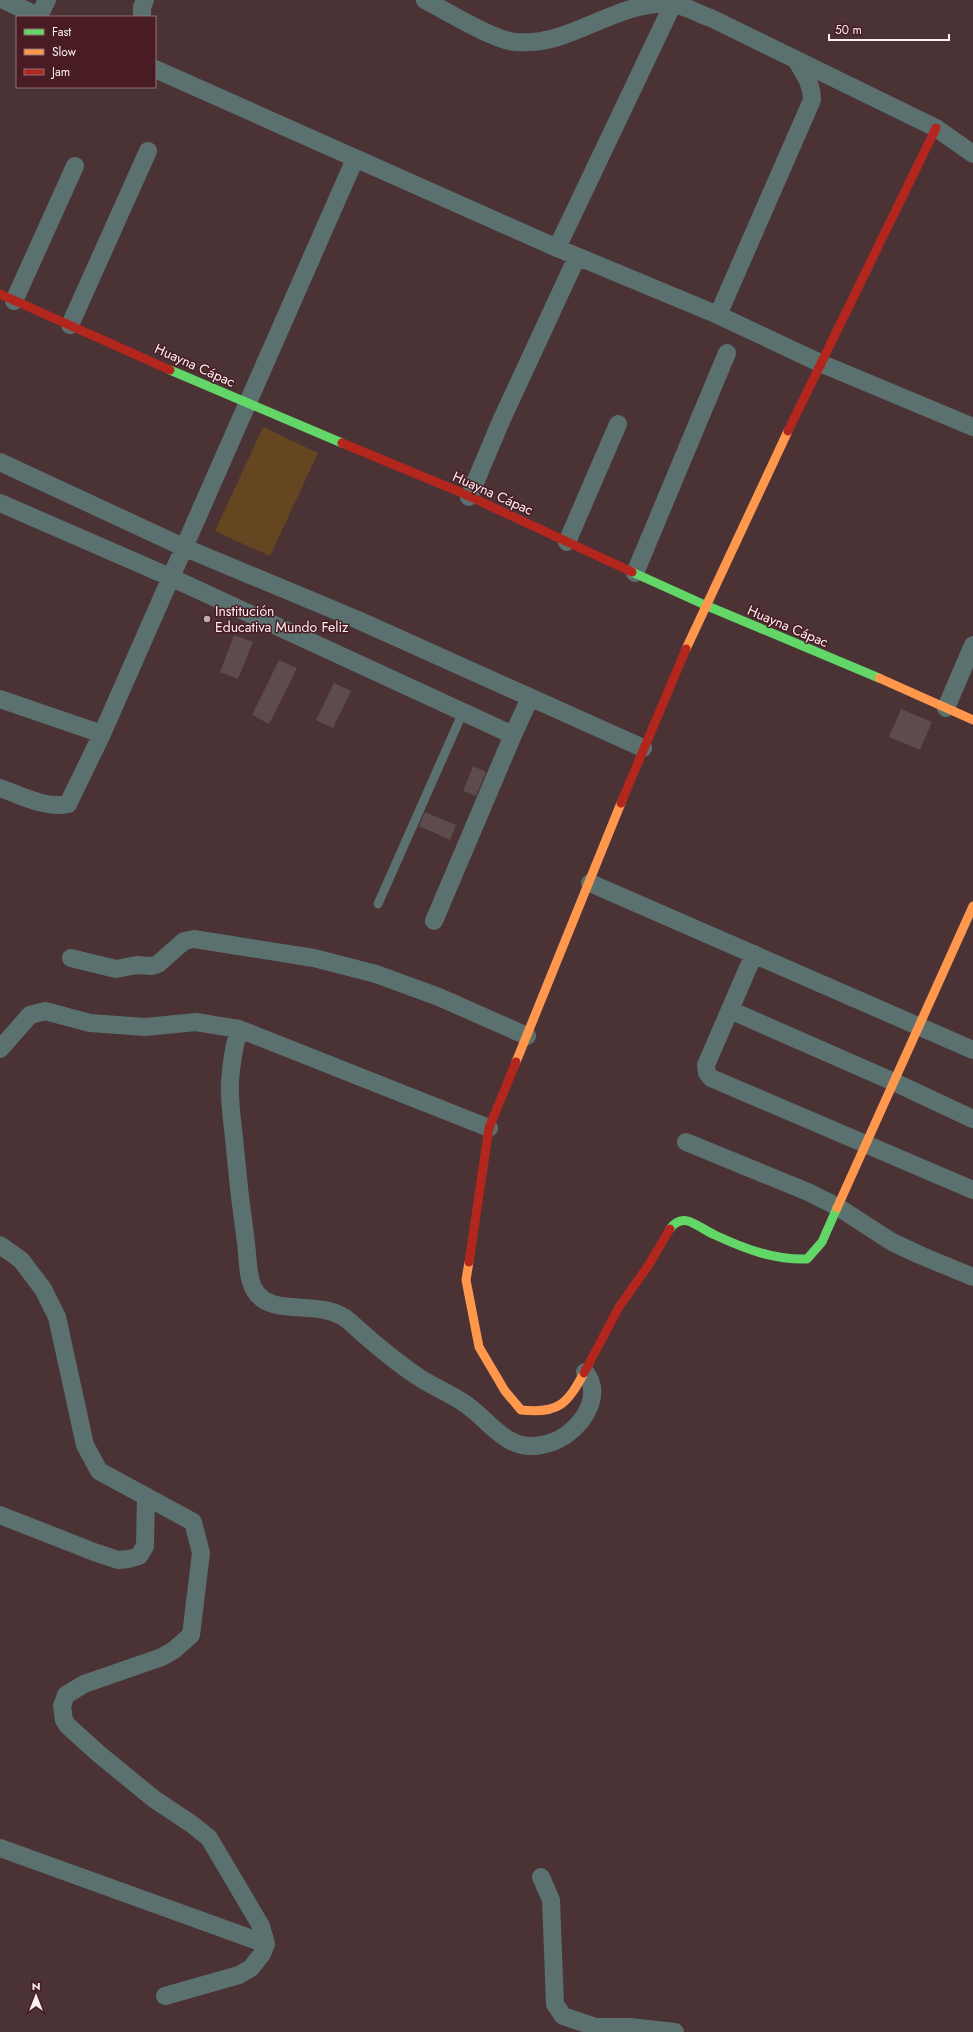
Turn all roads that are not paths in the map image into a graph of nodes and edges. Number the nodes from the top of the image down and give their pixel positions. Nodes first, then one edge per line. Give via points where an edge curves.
1 (4, 0) edge
2 (47, 0) edge
3 (145, 0) edge
4 (425, 0) edge
5 (673, 4) junction
6 (38, 16) edge
7 (40, 16) edge
8 (142, 16) edge
9 (796, 60) junction
10 (156, 69) edge
11 (936, 128) junction
12 (148, 151) dead end
13 (973, 154) edge
14 (355, 159) junction
15 (75, 166) dead end
16 (557, 248) junction
17 (577, 256) junction
18 (7, 297) edge
19 (718, 315) junction
20 (70, 325) junction
21 (727, 353) dead end
22 (820, 363) junction
23 (247, 404) junction
24 (618, 424) dead end
25 (973, 427) edge
26 (0, 462) edge
27 (469, 497) junction
28 (0, 503) edge
29 (567, 542) junction
30 (183, 547) junction
31 (635, 573) junction
32 (170, 577) junction
33 (705, 605) junction
34 (973, 645) edge
35 (530, 698) junction
36 (0, 699) edge
37 (946, 708) junction
38 (463, 712) junction
39 (973, 720) edge
40 (102, 734) junction
41 (513, 735) junction
42 (643, 748) junction
43 (0, 788) edge
44 (590, 883) junction
45 (378, 904) dead end
46 (973, 906) edge
47 (434, 921) dead end
48 (754, 954) junction
49 (71, 958) dead end
50 (730, 1010) junction
51 (919, 1027) junction
52 (238, 1029) junction
53 (527, 1036) junction
54 (0, 1049) edge
55 (973, 1050) edge
56 (894, 1082) junction
57 (973, 1119) edge
58 (489, 1128) junction
59 (686, 1142) dead end
60 (866, 1144) junction
61 (973, 1190) edge
62 (838, 1207) junction
63 (0, 1245) edge
64 (973, 1277) edge
65 (585, 1372) junction
66 (146, 1496) junction
67 (0, 1515) edge
68 (0, 1848) edge
69 (541, 1876) dead end
70 (266, 1944) junction
71 (165, 1996) dead end
72 (675, 2032) edge

1 - 6 street
2 - 7 street
3 - 8 street
4 - 5 street via 494,36 514,42 536,42 556,38 620,11 648,4
5 - 9 street via 711,18
5 - 16 street
9 - 11 street
9 - 19 street via 809,82 812,100
10 - 14 street
11 - 13 street
11 - 22 street
12 - 20 street
14 - 16 street
14 - 23 street
15 - 18 street
16 - 17 street
17 - 19 street
17 - 27 street via 500,421
18 - 20 street, Huayna Cápac
19 - 22 street
20 - 23 street, Huayna Cápac
21 - 31 street
22 - 25 street
22 - 33 street
23 - 27 street, Huayna Cápac
23 - 30 street
24 - 29 street
26 - 30 street
27 - 29 street, Huayna Cápac
28 - 32 street
29 - 31 street, Huayna Cápac
30 - 32 street
30 - 35 street via 358,620
31 - 33 street, Huayna Cápac
32 - 38 street
32 - 40 street
33 - 37 street, Huayna Cápac
33 - 42 street
34 - 37 street
35 - 41 street
35 - 42 street
36 - 40 street
37 - 39 street, Huayna Cápac
38 - 41 street
38 - 45 lane
40 - 43 street via 68,804 47,805
41 - 47 street
42 - 44 street
44 - 48 street
44 - 53 street
46 - 51 street
48 - 50 street
48 - 51 street
49 - 53 street via 116,969 137,965 152,966 158,964 184,941 194,939 314,958 376,974 439,997
50 - 56 street
50 - 60 street via 706,1064 710,1078
51 - 55 street
51 - 56 street
52 - 54 street via 196,1022 145,1027 90,1023 44,1011 30,1016
52 - 58 street
52 - 65 street via 231,1065 230,1099 249,1269 252,1285 258,1296 271,1304 336,1312 397,1363 472,1409 513,1442 523,1445 552,1443 579,1423 593,1396 592,1384
53 - 58 street
56 - 57 street
56 - 60 street
58 - 65 street via 466,1280 479,1347 505,1391 521,1410 548,1412 562,1405 572,1395
59 - 62 street
60 - 61 street
60 - 62 street
62 - 64 street via 892,1242
62 - 65 street via 822,1242 807,1259 777,1258 730,1242 687,1221 673,1224 619,1307
63 - 66 street via 21,1260 44,1289 57,1317 85,1446 99,1470
66 - 67 street via 145,1546 139,1556 129,1559 118,1560 94,1552
66 - 70 street via 193,1522 201,1553 191,1635 162,1657 84,1684 66,1695 62,1713 68,1726 120,1773 209,1838 261,1926
68 - 70 street
69 - 72 street via 551,1900 555,2004 563,2016 596,2027
70 - 71 street via 256,1963 245,1972

